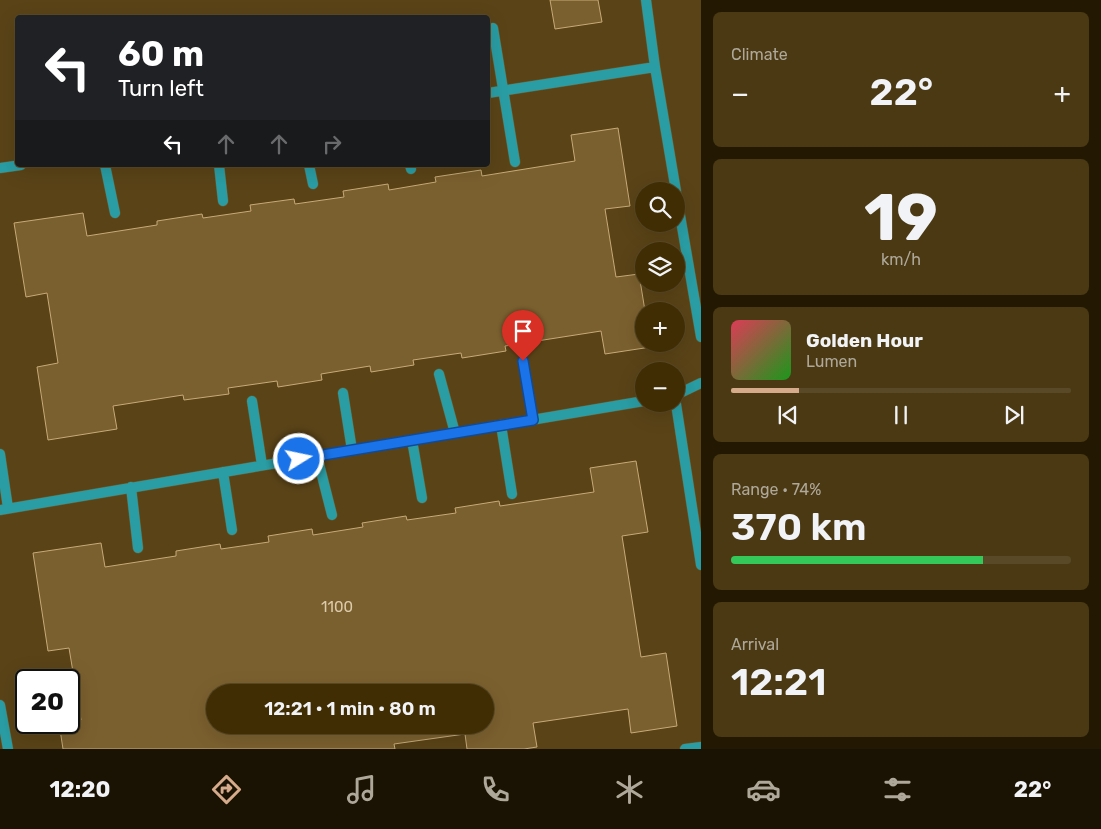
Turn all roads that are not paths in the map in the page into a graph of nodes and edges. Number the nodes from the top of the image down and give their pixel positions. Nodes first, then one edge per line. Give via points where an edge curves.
1 (646, 0) edge
2 (493, 28) dead end
3 (655, 66) junction
4 (504, 90) junction
5 (490, 93) edge
6 (515, 162) dead end
7 (15, 166) edge
8 (105, 167) edge
9 (219, 167) edge
10 (309, 167) edge
11 (0, 168) edge
12 (674, 182) edge
13 (313, 184) dead end
14 (223, 201) dead end
15 (114, 213) dead end
16 (683, 232) edge
17 (701, 338) edge
18 (523, 361) dead end
19 (439, 374) dead end
20 (701, 383) edge
21 (685, 391) edge
22 (343, 393) dead end
23 (252, 401) dead end
24 (635, 403) edge
25 (677, 412) edge
26 (533, 420) junction
27 (501, 425) junction
28 (455, 433) junction
29 (412, 440) junction
30 (352, 450) junction
31 (0, 454) edge
32 (317, 456) junction
33 (262, 465) junction
34 (223, 472) junction
35 (131, 487) junction
36 (512, 494) dead end
37 (422, 498) dead end
38 (4, 509) edge
39 (332, 515) dead end
40 (232, 530) dead end
41 (138, 548) dead end
42 (701, 565) edge
43 (0, 705) edge
44 (701, 747) edge
45 (8, 749) edge
46 (685, 749) edge

1 - 3 lane
2 - 4 lane
3 - 4 lane
3 - 12 lane
4 - 5 lane
4 - 6 lane
7 - 11 lane
8 - 15 lane
9 - 14 lane
10 - 13 lane
16 - 17 lane
18 - 26 lane
19 - 28 lane
20 - 21 lane
22 - 30 lane
23 - 33 lane
24 - 26 lane
25 - 42 lane
26 - 27 lane
27 - 28 lane
27 - 36 lane
28 - 29 lane
29 - 30 lane
29 - 37 lane
30 - 32 lane
31 - 38 lane
32 - 33 lane
32 - 39 lane
33 - 34 lane
34 - 35 lane
34 - 40 lane
35 - 38 lane
35 - 41 lane
43 - 45 lane
44 - 46 lane

